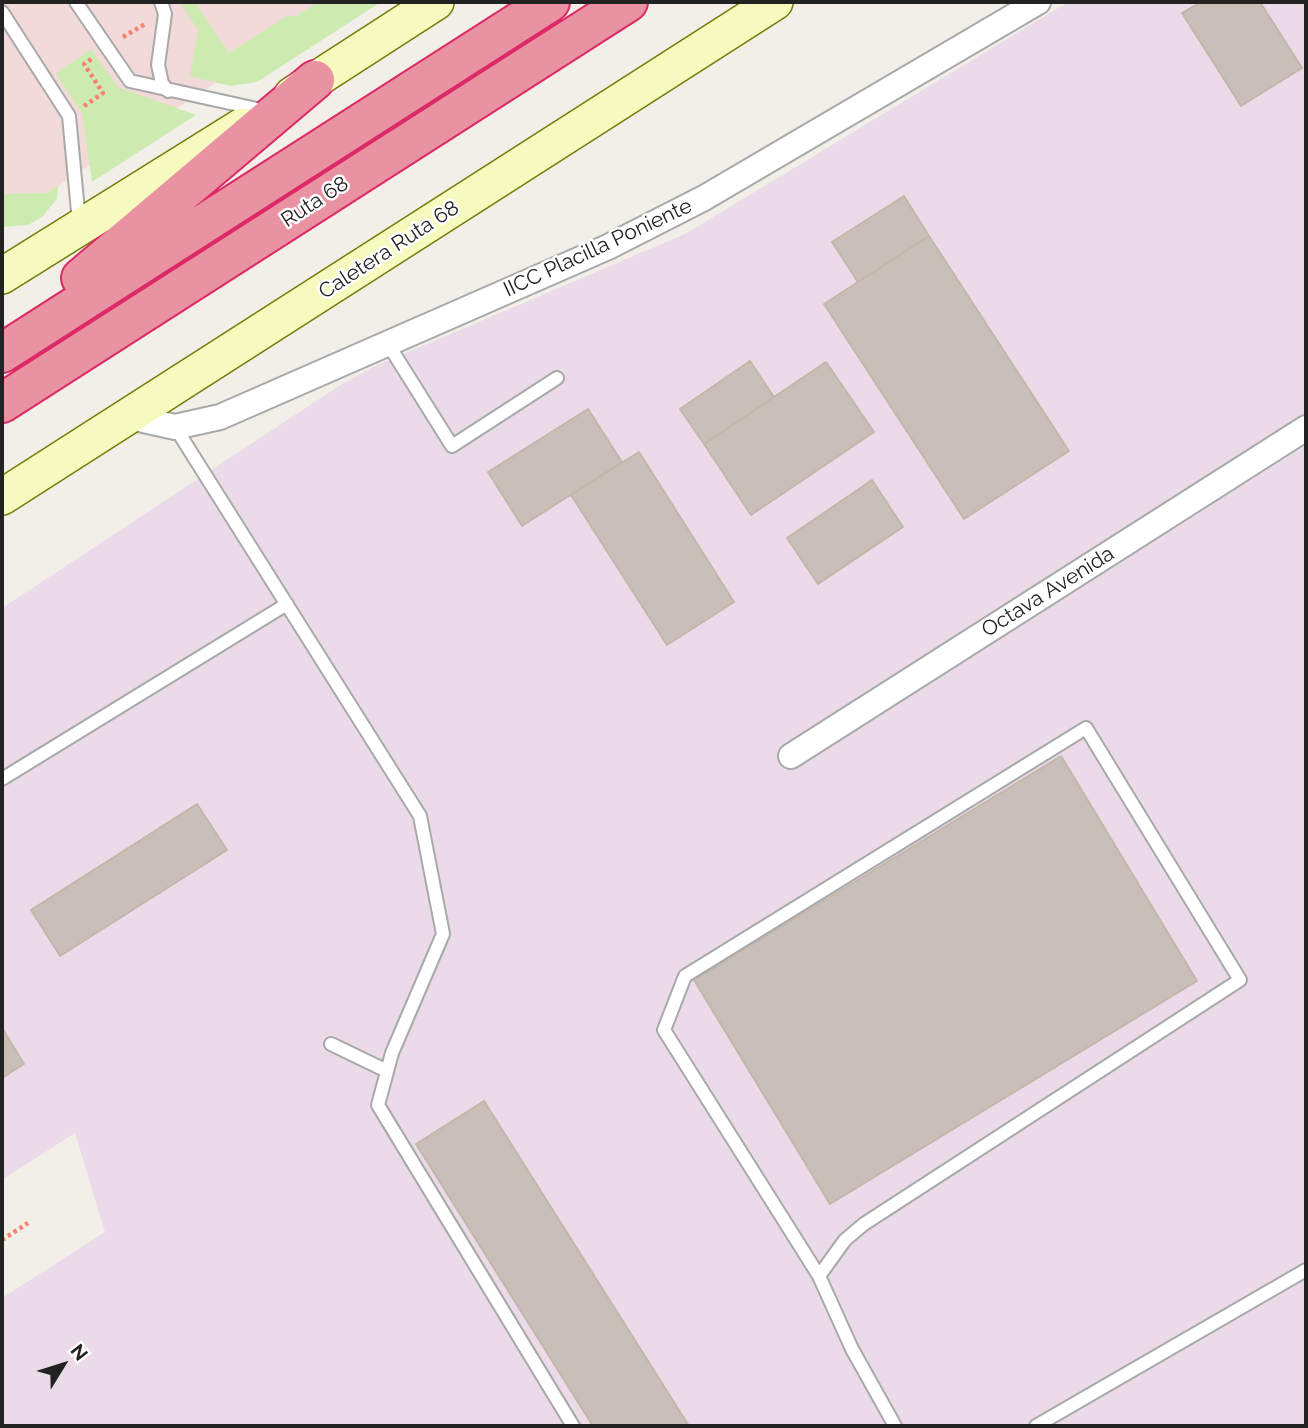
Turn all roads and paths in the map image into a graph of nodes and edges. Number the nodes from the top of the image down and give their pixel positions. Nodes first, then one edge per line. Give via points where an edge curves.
1 (76, 2) edge
2 (161, 2) edge
3 (436, 2) edge
4 (550, 2) edge
5 (628, 2) edge
6 (775, 2) edge
7 (1038, 2) edge
8 (2, 12) edge
9 (315, 80) junction
10 (168, 91) junction
11 (267, 111) junction
12 (79, 227) junction
13 (2, 276) edge
14 (388, 344) junction
15 (2, 345) edge
16 (2, 352) edge
17 (557, 378) dead end
18 (2, 403) edge
19 (130, 417) junction
20 (175, 427) junction
21 (1306, 428) edge
22 (2, 497) edge
23 (287, 604) junction
24 (791, 756) dead end
25 (2, 779) edge
26 (331, 1044) dead end
27 (387, 1072) junction
28 (28, 1223) dead end
29 (2, 1240) edge
30 (1306, 1270) edge
31 (818, 1276) junction
32 (573, 1426) edge
33 (895, 1426) edge
34 (1036, 1426) edge

1 - 10 lane via 126,78
2 - 10 lane via 164,14 158,65
3 - 9 main road
4 - 16 highway, Ruta 68
5 - 18 highway, Ruta 68
6 - 19 main road, Caletera Ruta 68
7 - 14 street, IICC Placilla Poniente via 704,198 608,247
8 - 12 lane via 69,116
9 - 11 main road
9 - 15 highway
10 - 11 lane
11 - 12 main road
12 - 13 main road
14 - 17 lane via 452,446
14 - 20 street, IICC Placilla Poniente via 220,417
19 - 20 street, IICC Placilla Poniente
19 - 22 main road, Caletera Ruta 68
20 - 23 lane
21 - 24 street, Octava Avenida
23 - 25 lane
23 - 27 lane via 420,816 443,934
26 - 27 lane
27 - 32 lane via 378,1105
28 - 29 path
30 - 34 lane
31 - 31 lane via 845,1240 864,1224 1240,979 1086,728 685,976 664,1030
31 - 33 lane

